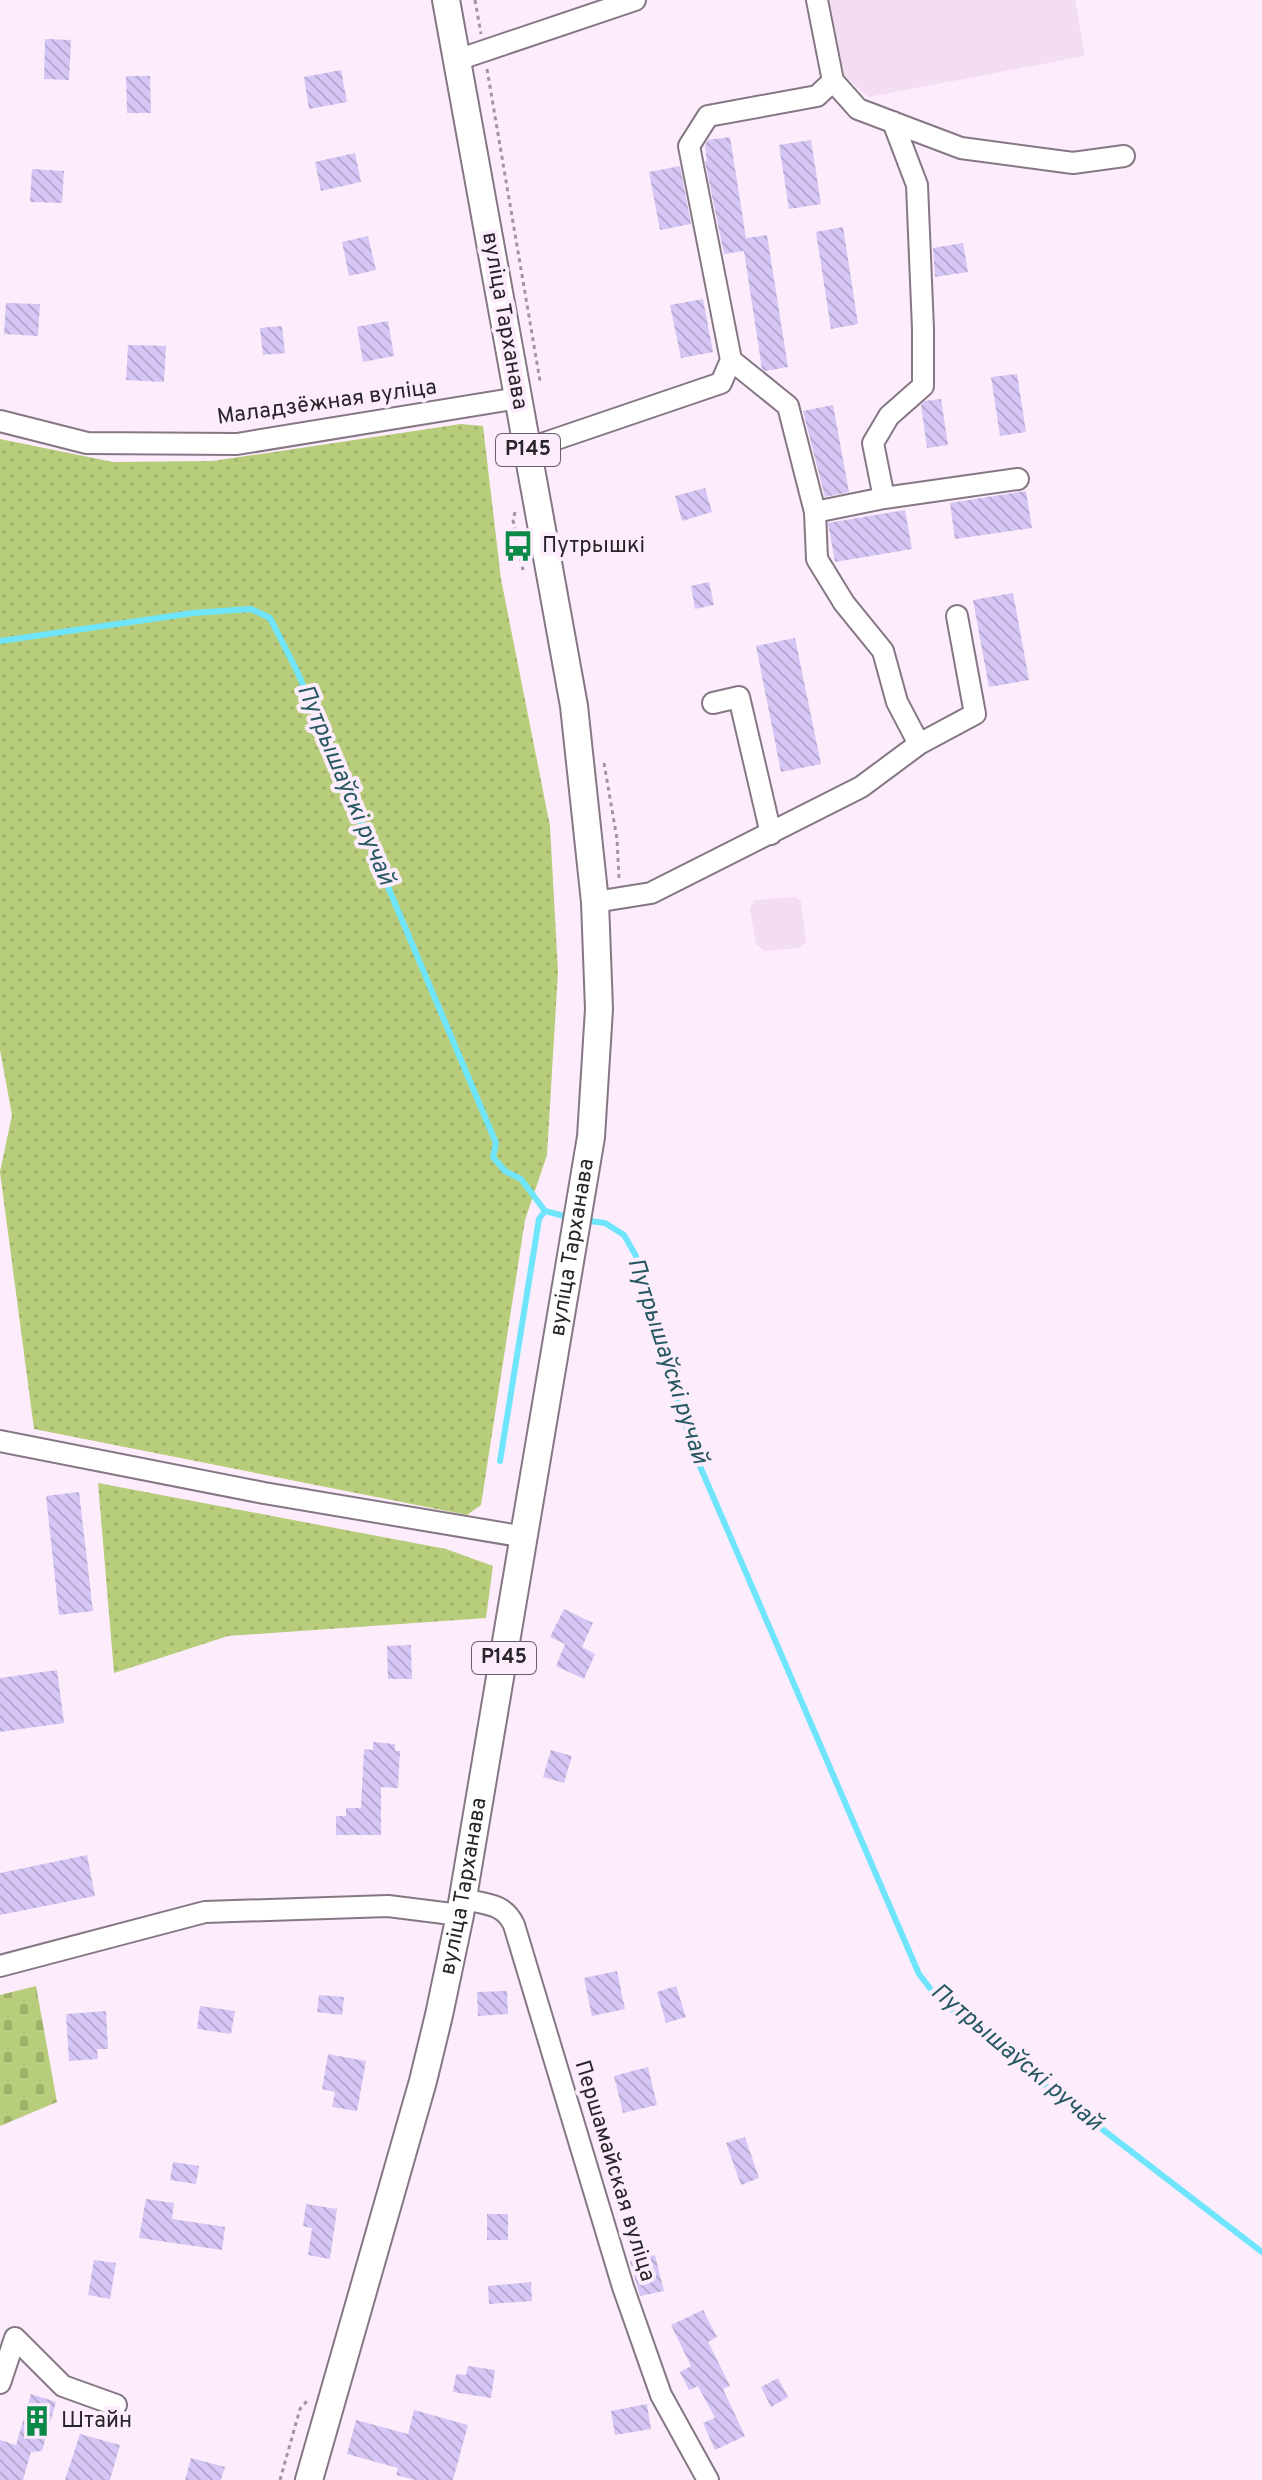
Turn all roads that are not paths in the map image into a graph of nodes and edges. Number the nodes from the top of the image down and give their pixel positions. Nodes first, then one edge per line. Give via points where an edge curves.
1 (446, 0) edge
2 (635, 0) edge
3 (817, 0) edge
4 (457, 60) junction
5 (833, 81) junction
6 (893, 122) junction
7 (1124, 156) dead end
8 (731, 360) junction
9 (518, 398) junction
10 (0, 421) edge
11 (527, 449) junction
12 (1018, 479) dead end
13 (884, 498) junction
14 (815, 512) junction
15 (957, 616) dead end
16 (713, 703) dead end
17 (919, 744) junction
18 (771, 834) junction
19 (595, 902) junction
20 (0, 1441) edge
21 (525, 1537) junction
22 (461, 1907) junction
23 (0, 1966) edge
24 (7, 2332) edge
25 (0, 2383) edge
26 (116, 2405) dead end
27 (309, 2480) edge
28 (708, 2480) edge

1 - 4 main road, вуліца Тарханава / Р145
2 - 4 street
3 - 5 street
4 - 9 main road, вуліца Тарханава / Р145
5 - 6 street via 858,109
5 - 8 street via 817,96 708,116 689,146
6 - 7 street via 961,148 1073,163
6 - 13 street via 917,185 923,386 889,416 873,443
8 - 11 street via 721,383
8 - 14 street via 788,406
9 - 10 street, Маладзёжная вуліца via 237,444 87,443
9 - 11 main road, вуліца Тарханава / Р145
11 - 19 main road, вуліца Тарханава / Р145 via 574,706
12 - 13 street
13 - 14 street
14 - 17 street via 817,559 883,651 897,702
15 - 17 street via 975,714
16 - 18 street via 739,697
17 - 18 street via 861,787
18 - 19 street via 651,893
19 - 21 main road, вуліца Тарханава / Р145 via 599,1009 591,1137
20 - 21 street
21 - 22 main road, вуліца Тарханава / Р145
22 - 23 street, Першамайская вуліца via 205,1912
22 - 27 main road, вуліца Тарханава / Р145 via 423,2081
22 - 28 street, Першамайская вуліца via 496,1906 514,1925 623,2287 661,2395
24 - 25 street
24 - 26 street via 63,2386

